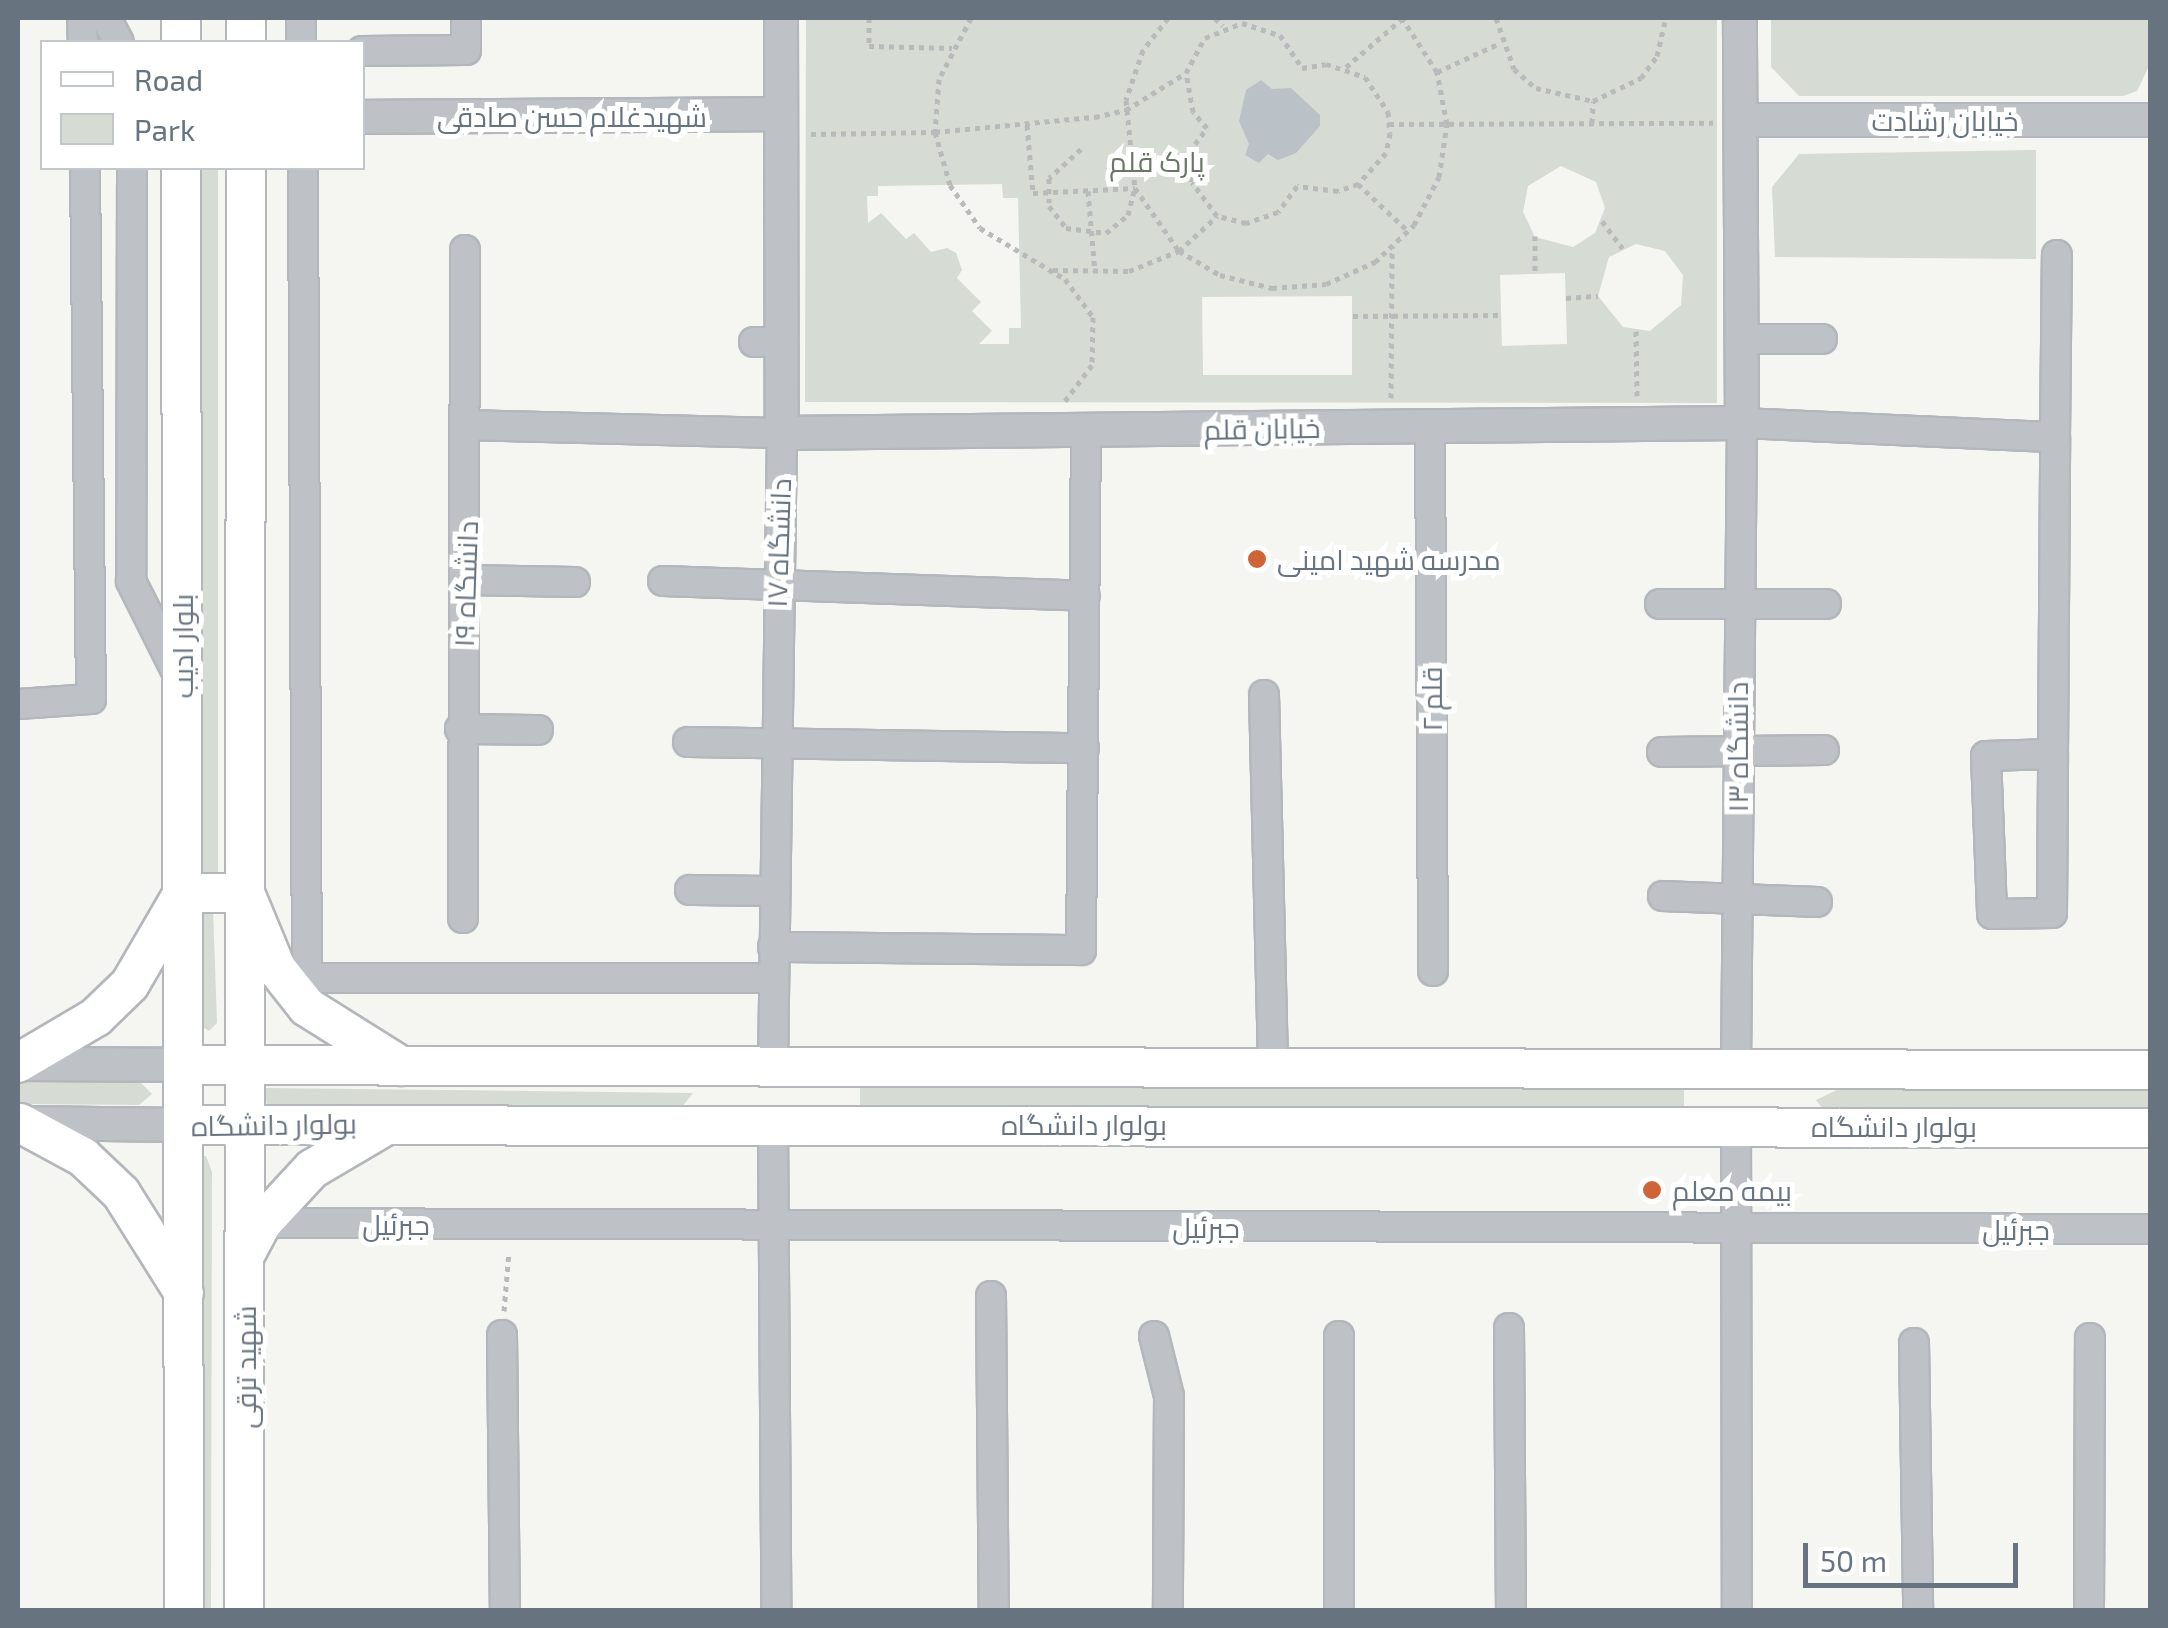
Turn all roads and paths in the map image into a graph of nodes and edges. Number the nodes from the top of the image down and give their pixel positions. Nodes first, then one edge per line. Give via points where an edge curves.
1 (106, 18) edge
2 (466, 18) edge
3 (781, 18) edge
4 (869, 18) edge
5 (971, 18) edge
6 (1168, 18) edge
7 (1216, 18) edge
8 (1402, 18) edge
9 (1496, 18) edge
10 (1666, 18) edge
11 (1740, 18) edge
12 (1223, 26) junction
13 (118, 40) edge
14 (1500, 43) junction
15 (952, 48) junction
16 (365, 51) edge
17 (1346, 68) junction
18 (1437, 72) junction
19 (1186, 73) junction
20 (1593, 101) junction
21 (1126, 110) junction
22 (365, 117) edge
23 (1740, 120) junction
24 (2150, 120) edge
25 (781, 124) junction
26 (1027, 124) junction
27 (1389, 124) junction
28 (1447, 124) junction
29 (1592, 124) junction
30 (935, 132) junction
31 (1081, 149) dead end
32 (85, 170) edge
33 (132, 170) edge
34 (181, 170) edge
35 (246, 170) edge
36 (303, 174) dead end
37 (1358, 184) junction
38 (1134, 188) junction
39 (1088, 190) junction
40 (1047, 192) junction
41 (1217, 216) junction
42 (1602, 221) dead end
43 (1408, 231) junction
44 (1092, 236) junction
45 (1535, 236) dead end
46 (1392, 246) junction
47 (1622, 248) dead end
48 (464, 250) dead end
49 (1179, 250) junction
50 (2056, 255) dead end
51 (1044, 268) junction
52 (1096, 273) junction
53 (1535, 274) dead end
54 (1598, 296) dead end
55 (1566, 298) dead end
56 (1501, 315) dead end
57 (1352, 316) dead end
58 (1392, 316) junction
59 (1636, 331) dead end
60 (1742, 338) junction
61 (1822, 339) dead end
62 (1742, 423) junction
63 (1637, 424) junction
64 (469, 425) junction
65 (1430, 426) junction
66 (1392, 427) junction
67 (1072, 430) junction
68 (782, 434) junction
69 (2055, 437) junction
70 (466, 580) junction
71 (662, 581) dead end
72 (575, 582) dead end
73 (776, 583) junction
74 (1085, 596) junction
75 (1660, 604) dead end
76 (1737, 604) junction
77 (1826, 604) dead end
78 (182, 684) junction
79 (1264, 694) dead end
80 (18, 704) edge
81 (460, 729) junction
82 (538, 730) dead end
83 (688, 742) dead end
84 (775, 743) junction
85 (1084, 748) junction
86 (1824, 750) dead end
87 (1662, 752) dead end
88 (1737, 752) junction
89 (2054, 754) junction
90 (690, 890) dead end
91 (773, 891) junction
92 (183, 893) junction
93 (245, 894) junction
94 (1664, 896) dead end
95 (1736, 898) junction
96 (1818, 902) dead end
97 (463, 918) dead end
98 (773, 947) junction
99 (1433, 971) dead end
100 (773, 978) junction
101 (307, 992) junction
102 (18, 1063) edge
103 (184, 1065) junction
104 (245, 1066) junction
105 (401, 1066) junction
106 (772, 1068) junction
107 (1273, 1069) junction
108 (1736, 1070) junction
109 (2150, 1070) edge
110 (19, 1123) edge
111 (247, 1123) junction
112 (390, 1123) junction
113 (773, 1124) junction
114 (1736, 1124) junction
115 (186, 1125) junction
116 (2150, 1128) edge
117 (512, 1224) junction
118 (774, 1225) junction
119 (1737, 1229) junction
120 (2150, 1230) edge
121 (253, 1239) junction
122 (185, 1296) junction
123 (991, 1296) dead end
124 (1509, 1328) dead end
125 (502, 1335) joint
126 (1154, 1336) dead end
127 (1339, 1336) dead end
128 (2090, 1338) dead end
129 (1914, 1344) dead end
130 (1737, 1598) edge
131 (184, 1610) edge
132 (244, 1610) edge
133 (505, 1610) edge
134 (776, 1610) edge
135 (994, 1610) edge
136 (1168, 1610) edge
137 (1338, 1610) edge
138 (1511, 1610) edge
139 (1918, 1610) edge
140 (2089, 1610) edge

1 - 13 street
2 - 16 street via 466,50
3 - 25 street, دانشگاه ۱۷
4 - 15 path via 869,46
5 - 15 path
6 - 21 path via 1143,50
7 - 12 path
8 - 17 path
8 - 18 path
9 - 14 path
10 - 20 path via 1658,56 1641,78
11 - 23 street
12 - 17 path via 1252,24 1280,35 1302,68
12 - 19 path via 1205,38
14 - 18 path
14 - 20 path via 1536,88 1564,100
15 - 30 path via 939,78
17 - 27 path via 1379,92
18 - 28 path
19 - 21 path
19 - 41 path via 1194,112 1207,128 1195,144 1192,182
20 - 29 path
21 - 26 path
21 - 38 path
22 - 25 street, شهیدغلام حسن صادقی
23 - 24 street, خیابان رشادت
23 - 29 path
23 - 60 street
25 - 30 path
25 - 68 street, دانشگاه ۱۷ via 768,342
26 - 30 path
26 - 40 path via 1032,194
27 - 28 path
27 - 37 path via 1386,153
28 - 29 path
28 - 43 path via 1439,177
30 - 51 path via 950,185 980,228
31 - 40 path via 1056,165
32 - 80 street via 91,698
33 - 78 street via 131,581
34 - 78 main road, بلوار ادیب
35 - 93 main road
36 - 101 street
37 - 41 path via 1338,191 1297,186 1263,221
37 - 43 path
38 - 39 path
38 - 44 path via 1119,226
38 - 49 path
39 - 40 path
39 - 44 path
40 - 44 path via 1056,218
41 - 49 path
42 - 47 path
43 - 46 path
44 - 52 path
45 - 53 path
46 - 49 path via 1375,262 1326,284 1272,288 1220,275
46 - 58 path
48 - 64 street, دانشگاه ۱۹
49 - 52 path via 1129,271
50 - 69 street
51 - 52 path
51 - 67 path via 1082,296 1096,341 1092,365 1063,402
54 - 55 path
56 - 58 path
57 - 58 path
58 - 66 path
59 - 63 path
60 - 61 street
60 - 62 street
62 - 63 street, خیابان قلم
62 - 69 street
62 - 76 street, دانشگاه ۱۳
63 - 65 street, خیابان قلم
64 - 68 street
64 - 70 street, دانشگاه ۱۹
65 - 66 street, خیابان قلم
65 - 99 street, قلم ۲
66 - 67 street, خیابان قلم
67 - 68 street, خیابان قلم
67 - 74 street
68 - 73 street, دانشگاه ۱۷
69 - 89 street
70 - 72 street
70 - 81 street, دانشگاه ۱۹
71 - 73 street
73 - 74 street
73 - 84 street, دانشگاه ۱۷
74 - 85 street
75 - 76 street
76 - 77 street
76 - 88 street, دانشگاه ۱۳
78 - 92 main road, بلوار ادیب
79 - 107 street
81 - 82 street
81 - 97 street, دانشگاه ۱۹
83 - 84 street
84 - 85 street
84 - 91 street, دانشگاه ۱۷
85 - 98 street via 1081,950
86 - 88 street
87 - 88 street
88 - 95 street, دانشگاه ۱۳
89 - 89 street via 1986,756 1992,914 2052,913
90 - 91 street
91 - 98 street, دانشگاه ۱۷
92 - 93 main road
92 - 102 main road via 130,984 96,1017
92 - 103 main road, بلوار ادیب
93 - 101 main road via 276,968
93 - 104 main road
94 - 95 street
95 - 96 street
95 - 108 street, دانشگاه ۱۳
98 - 100 street, دانشگاه ۱۷
100 - 101 street
100 - 106 street, دانشگاه ۱۷
101 - 105 main road
102 - 103 street, بولوار دانشگاه
103 - 104 main road, بولوار دانشگاه
103 - 115 main road, بلوار ادیب
104 - 105 main road, بولوار دانشگاه
104 - 111 main road
105 - 106 main road, بولوار دانشگاه
106 - 107 main road, بولوار دانشگاه
107 - 108 main road, بولوار دانشگاه
108 - 109 main road, بولوار دانشگاه
110 - 115 street, بولوار دانشگاه
110 - 122 main road via 84,1157 121,1193
111 - 112 main road, بولوار دانشگاه
111 - 115 main road, بولوار دانشگاه
111 - 121 main road, شهید ترقی
112 - 113 main road, بولوار دانشگاه
112 - 121 main road via 312,1169
113 - 114 main road, بولوار دانشگاه
113 - 118 street
114 - 116 main road, بولوار دانشگاه
114 - 119 street
115 - 122 main road
117 - 118 street, جبرئیل
117 - 121 street, جبرئیل
117 - 125 path
118 - 119 street, جبرئیل
118 - 134 street
119 - 120 street, جبرئیل
119 - 130 street
121 - 132 main road, شهید ترقی
122 - 131 main road
123 - 135 street
124 - 138 street
125 - 133 street
126 - 136 street via 1168,1396
127 - 137 street
128 - 140 street
129 - 139 street

